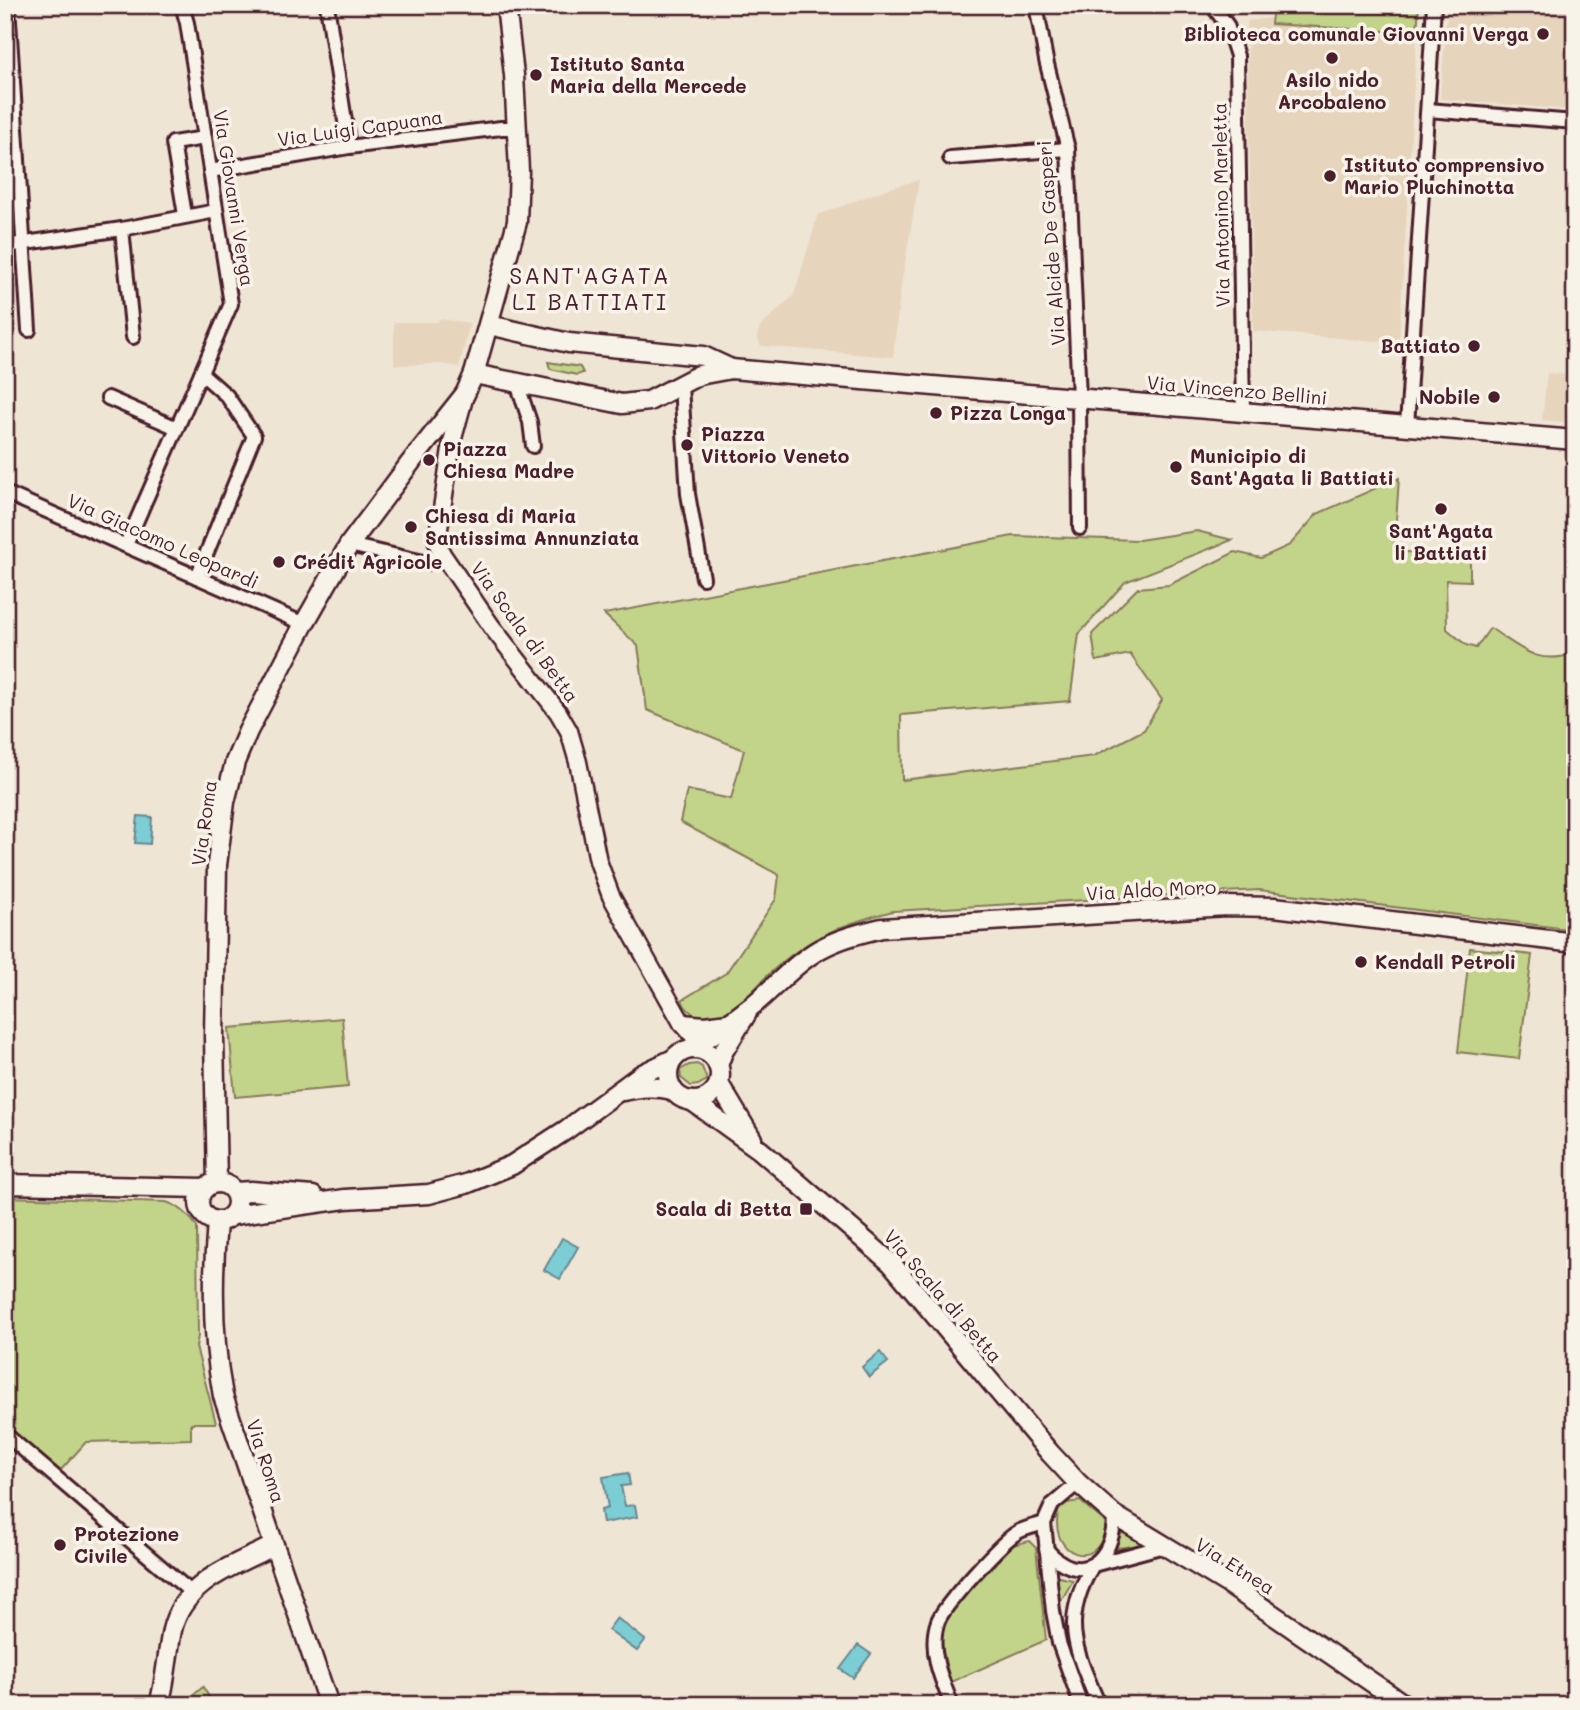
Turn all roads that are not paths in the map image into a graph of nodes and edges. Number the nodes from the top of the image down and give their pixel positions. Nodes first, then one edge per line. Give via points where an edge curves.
1 (8, 5) edge
2 (182, 5) edge
3 (327, 5) edge
4 (506, 5) edge
5 (1036, 5) edge
6 (1212, 5) edge
7 (1434, 5) edge
8 (1428, 110) junction
9 (1575, 122) edge
10 (517, 128) junction
11 (205, 138) junction
12 (349, 147) junction
13 (1068, 149) junction
14 (950, 158) dead end
15 (210, 171) junction
16 (216, 211) junction
17 (185, 215) junction
18 (122, 229) junction
19 (25, 243) junction
20 (5, 246) edge
21 (489, 325) junction
22 (29, 330) dead end
23 (133, 337) dead end
24 (690, 354) junction
25 (731, 369) junction
26 (201, 373) junction
27 (470, 383) junction
28 (517, 383) junction
29 (685, 384) junction
30 (108, 398) dead end
31 (1079, 398) junction
32 (1243, 412) junction
33 (1407, 426) junction
34 (177, 428) junction
35 (1575, 440) edge
36 (533, 446) dead end
37 (8, 494) dead end
38 (1080, 528) dead end
39 (125, 545) junction
40 (349, 545) junction
41 (439, 548) junction
42 (197, 577) junction
43 (703, 578) dead end
44 (304, 624) junction
45 (1575, 943) edge
46 (752, 1005) junction
47 (728, 1022) junction
48 (682, 1023) junction
49 (704, 1052) junction
50 (673, 1059) junction
51 (719, 1084) junction
52 (673, 1090) junction
53 (620, 1091) junction
54 (692, 1101) junction
55 (760, 1150) junction
56 (5, 1184) edge
57 (211, 1185) junction
58 (146, 1187) junction
59 (235, 1192) junction
60 (345, 1199) junction
61 (200, 1210) junction
62 (225, 1219) junction
63 (5, 1434) edge
64 (1051, 1453) joint
65 (1078, 1483) junction
66 (1114, 1515) junction
67 (1044, 1523) junction
68 (273, 1546) junction
69 (1164, 1546) junction
70 (1046, 1549) junction
71 (1093, 1565) junction
72 (192, 1592) junction
73 (159, 1705) edge
74 (329, 1705) edge
75 (952, 1705) edge
76 (1080, 1705) edge
77 (1099, 1705) edge
78 (1405, 1705) edge

1 - 19 street
2 - 11 street, Via Giovanni Verga
3 - 12 street
4 - 10 main road
5 - 13 street, Via Alcide De Gasperi
6 - 32 street, Via Antonino Marletta via 1227,25 1237,56
7 - 8 street
8 - 9 street
8 - 33 street
10 - 12 street, Via Luigi Capuana
10 - 21 main road via 517,222
11 - 15 street, Via Giovanni Verga
11 - 17 street via 173,143
12 - 15 street, Via Luigi Capuana
13 - 14 street
13 - 31 street, Via Alcide De Gasperi
15 - 16 street, Via Giovanni Verga
16 - 17 street
16 - 26 street, Via Giovanni Verga via 231,304
17 - 18 street
18 - 19 street
18 - 23 street
19 - 20 street
19 - 22 street
21 - 24 main road via 569,342
21 - 27 main road
24 - 25 main road
24 - 29 main road
25 - 29 main road via 699,375
25 - 31 main road, Via Vincenzo Bellini
26 - 34 street, Via Giovanni Verga
26 - 42 street via 227,396 254,436
27 - 28 main road
27 - 40 main road, Via Roma
27 - 41 street via 452,442
28 - 29 main road via 622,404 649,401
28 - 36 street
29 - 43 street via 688,494
30 - 34 street
31 - 32 main road, Via Vincenzo Bellini
31 - 38 street, Via Alcide De Gasperi
32 - 33 main road, Via Vincenzo Bellini
33 - 35 main road, Via Vincenzo Bellini
34 - 39 street, Via Giovanni Verga
37 - 39 street, Via Giacomo Leopardi
39 - 42 street, Via Giacomo Leopardi
40 - 41 street via 428,563
40 - 44 main road, Via Roma
41 - 48 street, Via Scala di Betta via 569,732 598,861 611,896
42 - 44 street, Via Giacomo Leopardi
44 - 57 main road, Via Roma via 248,731 225,802 217,865
45 - 46 main road, Via Aldo Moro via 1274,907 937,923 854,934 796,965
46 - 47 main road
46 - 49 main road via 731,1038
47 - 48 street
47 - 49 main road
48 - 49 street, Via Scala di Betta
49 - 50 main road via 677,1054
49 - 51 main road via 720,1071
50 - 52 main road via 668,1075
50 - 53 main road
51 - 54 main road via 708,1097
51 - 55 main road
52 - 53 main road via 639,1087
52 - 54 main road
53 - 60 main road via 512,1165 466,1184 429,1194
54 - 55 main road
55 - 64 main road, Via Scala di Betta via 891,1263
56 - 58 main road
57 - 58 main road
57 - 59 main road via 228,1185
57 - 61 main road via 199,1201
58 - 61 main road via 186,1200
59 - 60 main road
59 - 62 main road via 238,1202
60 - 62 main road
61 - 62 main road via 207,1218
62 - 68 main road, Via Roma via 215,1329 218,1369 231,1423
63 - 72 street
64 - 65 main road, Via Etnea
65 - 66 main road, Via Etnea
65 - 67 street via 1052,1506
66 - 69 main road, Via Etnea
66 - 71 street via 1112,1541
67 - 70 street
67 - 75 street via 1019,1531 1004,1543 938,1621 934,1651
68 - 72 main road via 216,1574
68 - 74 main road, Via Roma
69 - 71 street
69 - 78 main road, Via Etnea via 1228,1584
70 - 71 street via 1068,1566
70 - 76 street via 1059,1643
71 - 77 street via 1076,1599 1072,1619 1077,1647
72 - 73 main road via 173,1626

